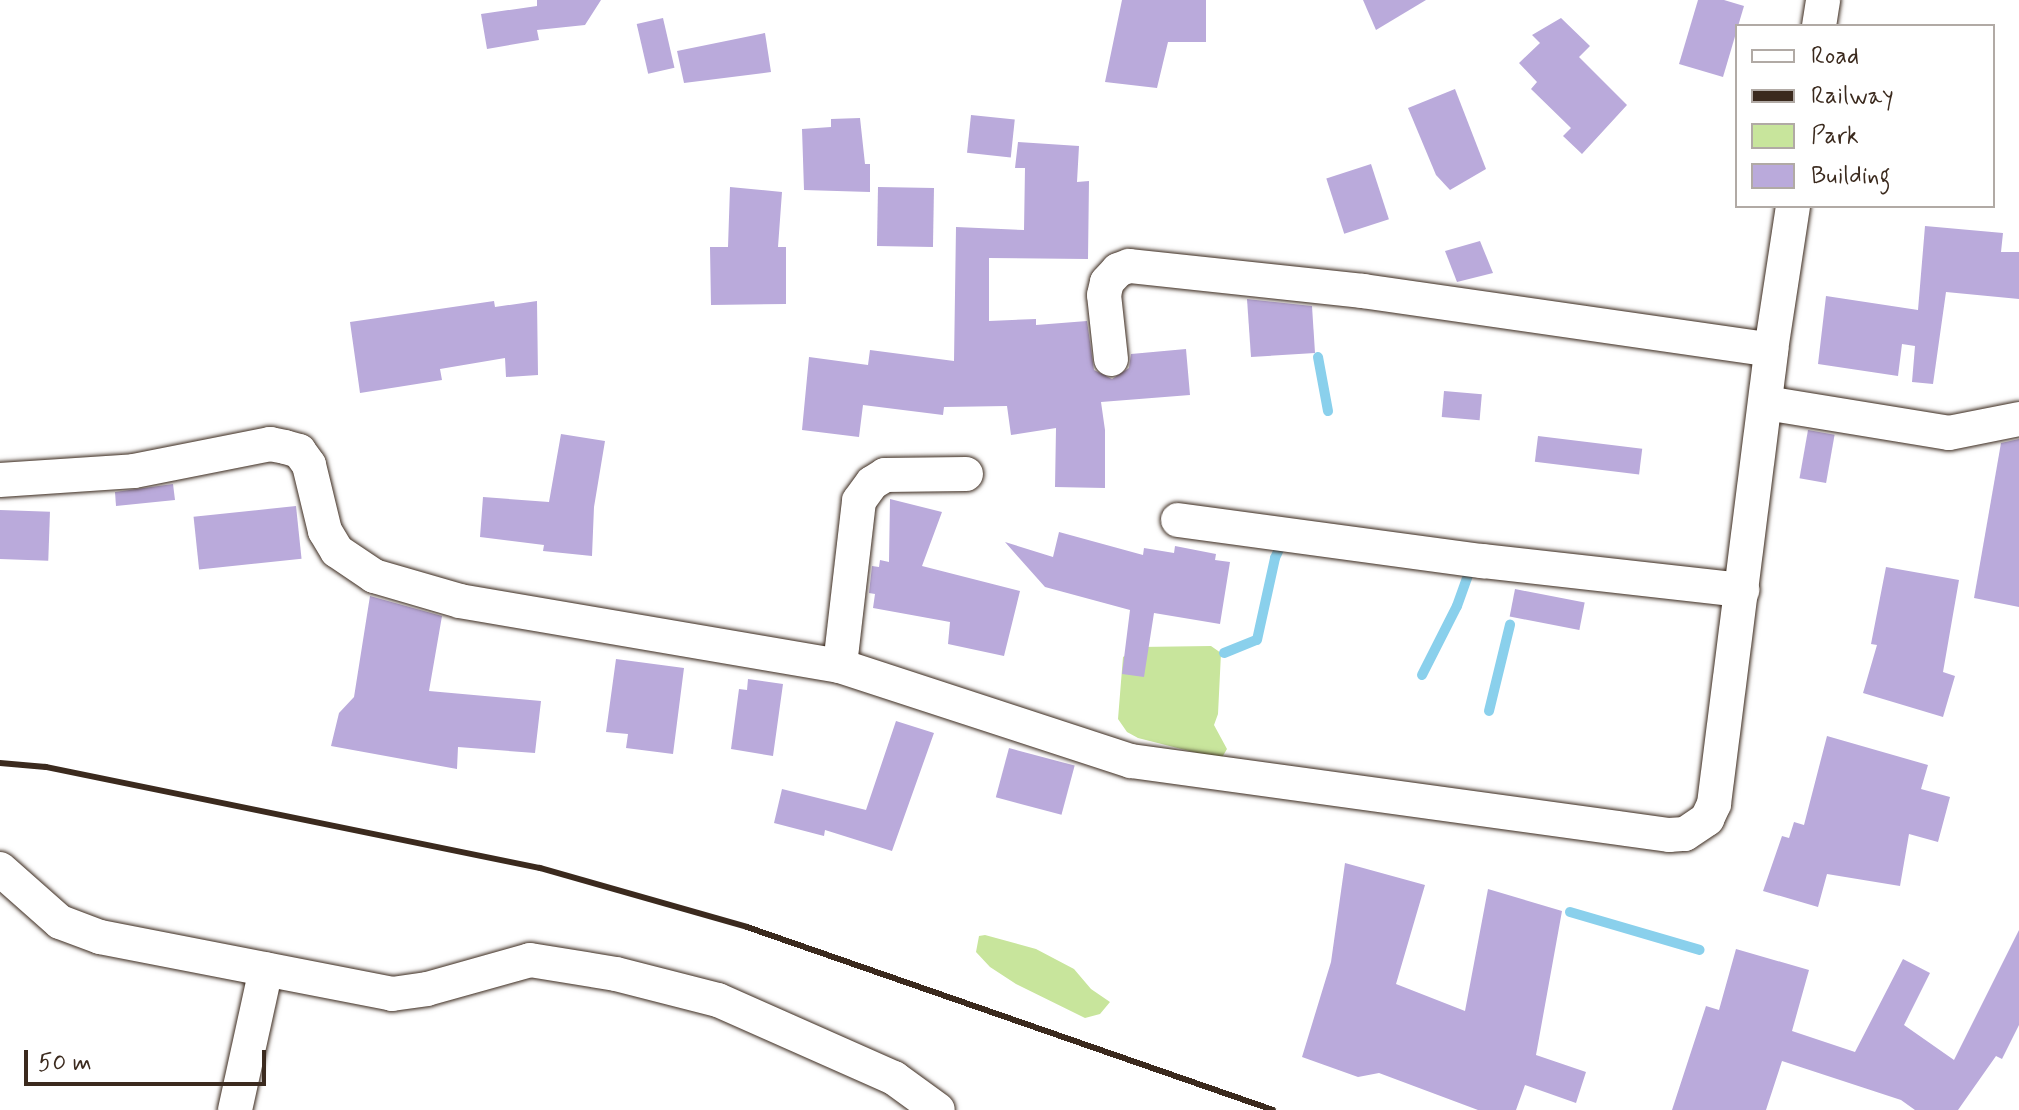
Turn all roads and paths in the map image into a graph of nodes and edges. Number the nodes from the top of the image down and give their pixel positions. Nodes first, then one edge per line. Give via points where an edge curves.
1 (1823, 0) edge
2 (1819, 24) edge
3 (1793, 208) edge
4 (1771, 350) junction
5 (1111, 359) dead end
6 (1766, 403) junction
7 (2019, 419) edge
8 (966, 474) dead end
9 (0, 480) edge
10 (1178, 520) dead end
11 (1742, 590) junction
12 (840, 666) junction
13 (0, 869) edge
14 (266, 969) junction
15 (235, 1110) edge
16 (938, 1110) edge

1 - 2 street
3 - 4 street
4 - 5 street via 1363,291 1129,266 1107,282 1104,295
4 - 6 street
6 - 7 street via 1949,433
6 - 11 street
8 - 12 street via 885,475 859,501
9 - 12 street via 134,471 270,444 285,447 299,451 309,465 325,531 337,551 374,576 460,601
10 - 11 street
11 - 12 street via 1714,804 1697,828 1669,835 1131,761
13 - 14 street via 60,922 100,937
14 - 15 street
14 - 16 street via 392,994 530,960 616,974 718,1000 894,1078

